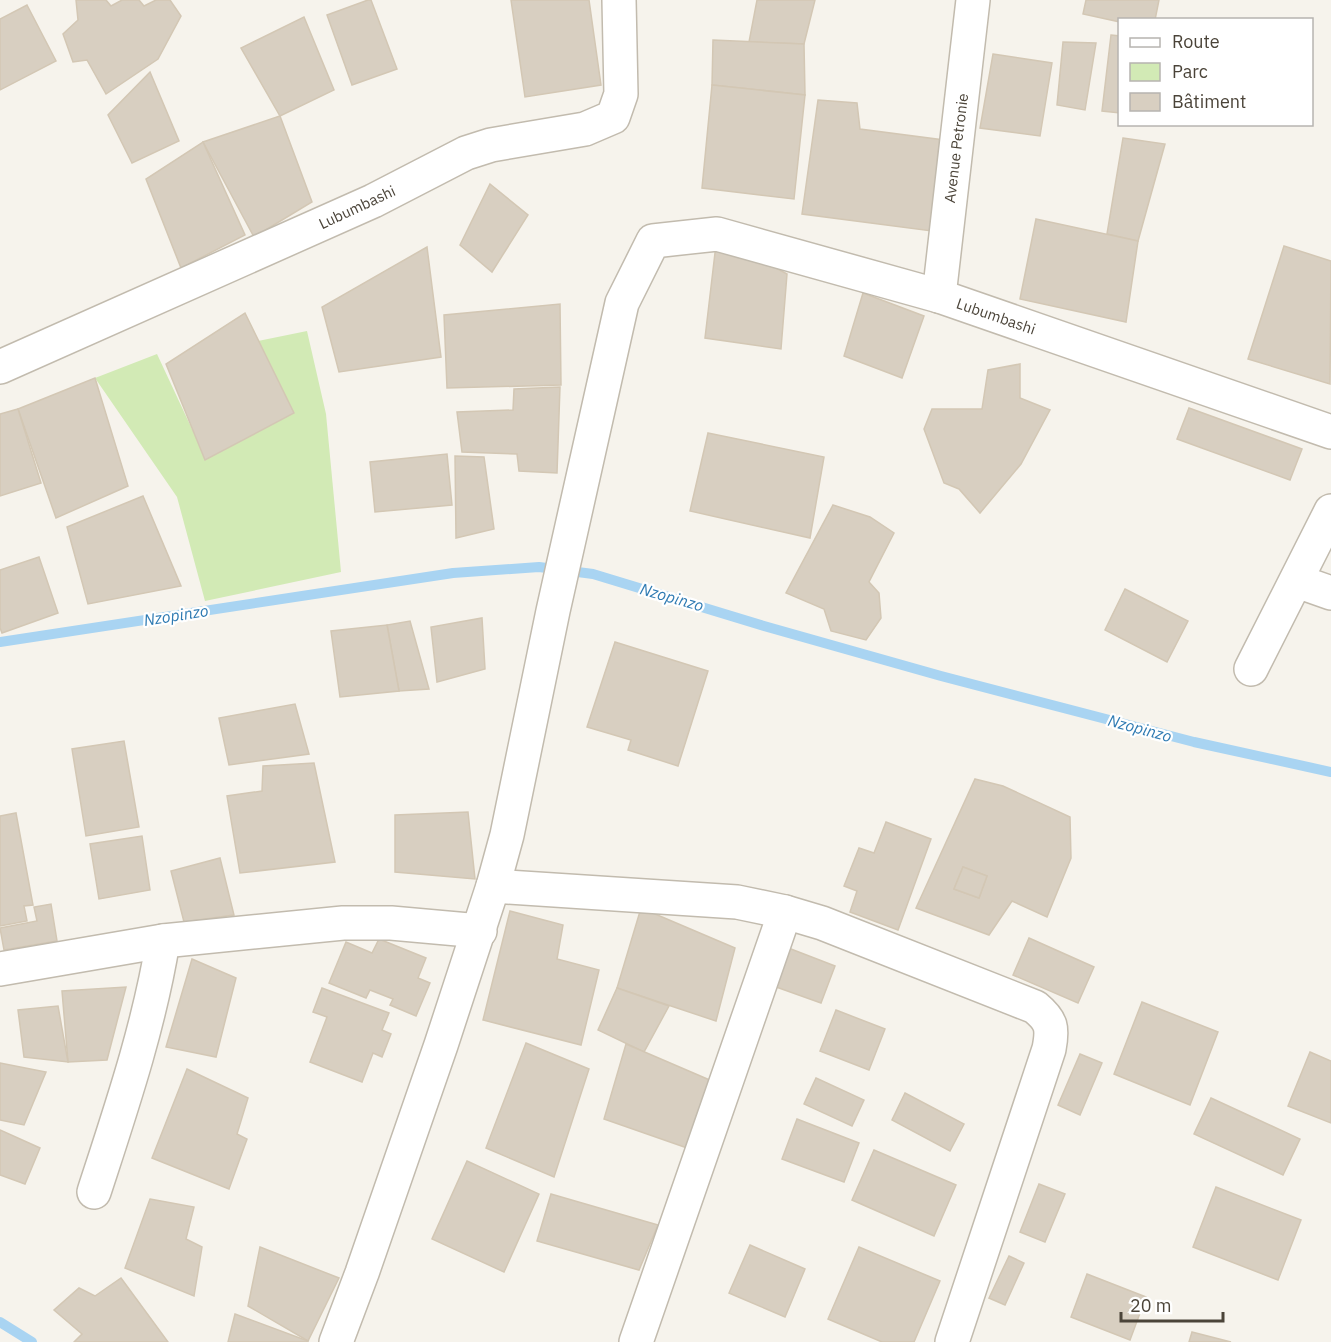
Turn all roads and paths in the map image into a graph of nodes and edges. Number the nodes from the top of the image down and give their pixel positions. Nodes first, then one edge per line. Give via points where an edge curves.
1 (619, 0) edge
2 (973, 0) edge
3 (939, 296) junction
4 (0, 367) edge
5 (1331, 432) edge
6 (1331, 511) edge
7 (1297, 581) junction
8 (1331, 593) edge
9 (1251, 669) dead end
10 (494, 885) junction
11 (785, 912) junction
12 (480, 931) junction
13 (164, 941) junction
14 (0, 969) edge
15 (94, 1192) dead end
16 (336, 1342) edge
17 (636, 1342) edge
18 (952, 1342) edge

1 - 4 street, Lubumbashi via 621,94 613,117 585,129 466,153 373,201
2 - 3 street, Avenue Petronie
3 - 5 street, Lubumbashi
3 - 10 street, Lubumbashi via 717,234 653,241 622,303
6 - 7 street
7 - 8 street
7 - 9 street
10 - 11 street via 737,903
10 - 12 street
11 - 17 street
11 - 18 street via 1035,1007 1047,1017 1051,1027 1049,1049
12 - 13 street via 368,922
12 - 16 street
13 - 14 street
13 - 15 street via 154,994

